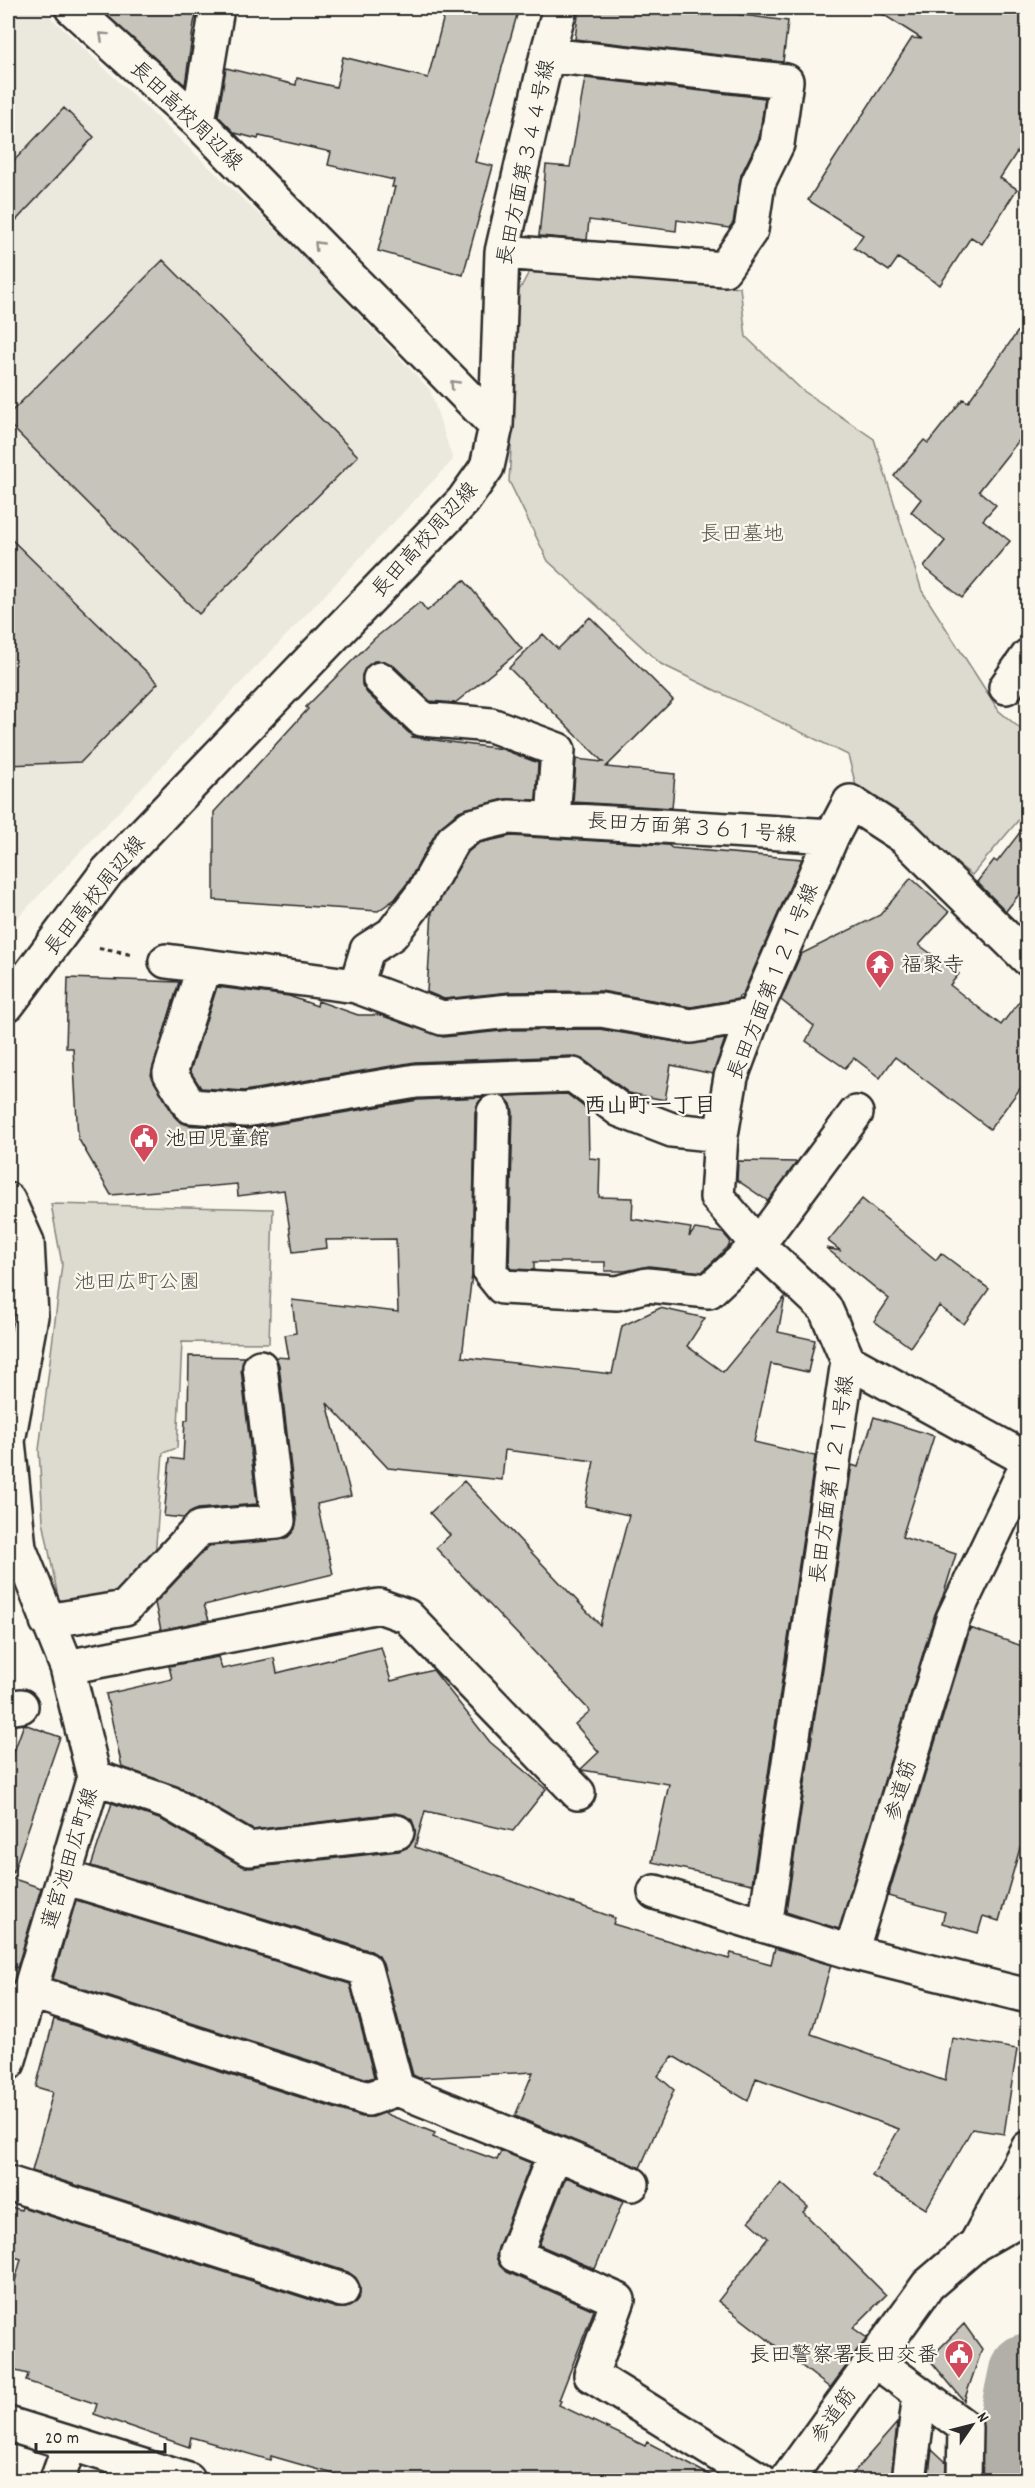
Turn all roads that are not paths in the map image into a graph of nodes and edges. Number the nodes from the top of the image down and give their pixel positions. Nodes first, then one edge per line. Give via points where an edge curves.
1 (72, 8) edge
2 (217, 8) edge
3 (560, 8) edge
4 (547, 55) junction
5 (198, 122) junction
6 (502, 252) junction
7 (496, 426) junction
8 (1028, 656) edge
9 (380, 679) dead end
10 (1006, 687) dead end
11 (553, 819) junction
12 (832, 836) junction
13 (1028, 959) edge
14 (166, 961) road end
15 (204, 966) junction
16 (356, 986) junction
17 (8, 1004) edge
18 (754, 1015) junction
19 (494, 1112) dead end
20 (856, 1113) dead end
21 (721, 1135) junction
22 (8, 1200) edge
23 (758, 1245) junction
24 (848, 1361) junction
25 (260, 1367) dead end
26 (8, 1441) edge
27 (1028, 1461) edge
28 (124, 1608) junction
29 (47, 1621) junction
30 (139, 1653) junction
31 (67, 1667) junction
32 (94, 1777) junction
33 (578, 1793) dead end
34 (397, 1832) dead end
35 (64, 1877) junction
36 (655, 1893) dead end
37 (765, 1926) junction
38 (851, 1952) junction
39 (29, 1991) junction
40 (1028, 1996) edge
41 (8, 2063) edge
42 (397, 2089) junction
43 (1028, 2148) edge
44 (555, 2153) junction
45 (8, 2183) edge
46 (632, 2184) dead end
47 (1020, 2219) edge
48 (976, 2244) junction
49 (342, 2290) dead end
50 (873, 2360) junction
51 (920, 2394) junction
52 (8, 2424) edge
53 (70, 2444) junction
54 (57, 2481) edge
55 (189, 2481) edge
56 (760, 2481) edge
57 (787, 2481) edge
58 (909, 2481) edge
59 (964, 2481) edge

5 -> 1 street, 長田高校周辺線
2 - 5 street
3 - 4 street, 長田方面第３４４号線
4 - 6 street, 長田方面第３４４号線
4 - 6 street via 786,81 777,144 758,183 751,230 724,269
7 -> 5 street, 長田高校周辺線
6 - 7 street, 長田方面第３４４号線
7 - 17 street, 長田高校周辺線 via 487,467 463,501 107,872
8 - 10 street
9 - 11 street via 422,718 491,725 558,750
11 - 12 street, 長田方面第３６１号線
11 - 16 street, 長田方面第３６１号線 via 509,818 471,826 453,840 424,892 392,934 367,950
12 - 13 street, 長田方面第１２１号線 via 850,802 904,837
12 - 18 street, 長田方面第１２１号線
14 - 15 street
15 - 16 street
15 - 21 street via 170,1073 190,1106 245,1110 416,1081 573,1076 620,1110 672,1130
16 - 18 street via 442,1018 510,1011 601,1010 691,1026
18 - 21 street, 長田方面第１２１号線 via 731,1077
19 - 23 street via 490,1272 502,1287 617,1293 647,1285 709,1291
20 - 23 street
21 - 23 street, 長田方面第１２１号線 via 717,1197
22 - 26 street, 蓮宮池田広町線 via 27,1242 31,1316
23 - 24 street, 長田方面第１２１号線 via 825,1308
24 - 27 street
24 - 37 street, 長田方面第１２１号線
25 - 28 street via 278,1521 200,1528
26 - 29 street, 蓮宮池田広町線 via 19,1548
27 - 38 street, 参道筋 via 953,1619
28 - 29 street
28 - 30 street
29 - 31 street, 蓮宮池田広町線
30 - 31 street
30 - 33 street via 379,1606 407,1616
31 - 32 street, 蓮宮池田広町線
32 - 34 street via 170,1803 249,1849
32 - 35 street, 蓮宮池田広町線
35 - 39 street, 蓮宮池田広町線
35 - 42 street via 365,1969
36 - 37 street
37 - 38 street
38 - 40 street
39 - 41 street, 蓮宮池田広町線
39 - 42 street via 368,2099
42 - 44 street
43 - 48 street, 参道筋
44 - 46 street
44 - 56 street via 514,2255 618,2300 591,2374
45 - 49 street
47 - 48 street, 参道筋
48 - 50 street, 参道筋 via 928,2285
50 - 51 street
50 - 57 street, 参道筋
51 - 58 street
51 - 59 street via 964,2427
52 - 53 street
53 - 54 street
53 - 55 street

